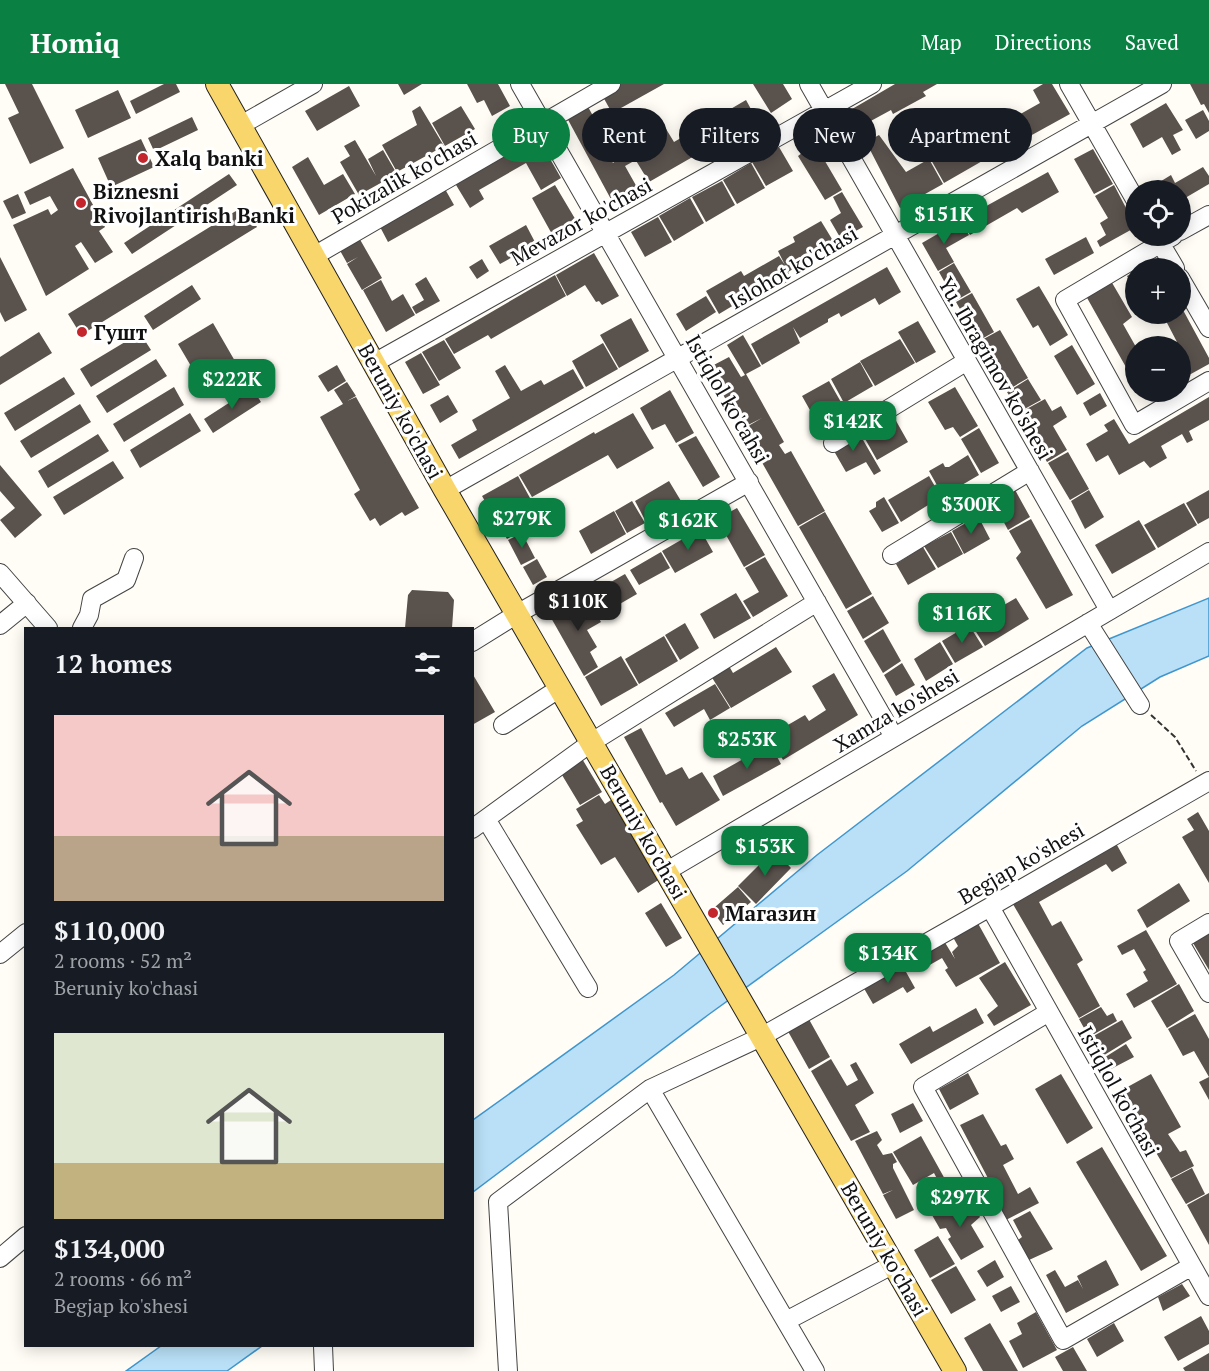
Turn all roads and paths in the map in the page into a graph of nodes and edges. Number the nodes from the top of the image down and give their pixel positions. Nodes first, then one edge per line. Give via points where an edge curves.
1 (217, 84) edge
2 (313, 84) edge
3 (520, 84) edge
4 (611, 84) edge
5 (809, 84) edge
6 (872, 84) edge
7 (1069, 84) edge
8 (1162, 84) edge
9 (534, 108) edge
10 (569, 108) edge
11 (822, 108) edge
12 (829, 108) edge
13 (1091, 124) junction
14 (241, 125) junction
15 (793, 128) edge
16 (492, 153) edge
17 (565, 162) edge
18 (853, 162) edge
19 (1125, 182) edge
20 (1209, 215) edge
21 (1191, 225) edge
22 (606, 233) junction
23 (895, 236) junction
24 (1150, 246) edge
25 (314, 256) junction
26 (1191, 297) edge
27 (1209, 328) edge
28 (678, 358) junction
29 (967, 362) junction
30 (374, 363) junction
31 (1209, 381) edge
32 (832, 443) dead end
33 (1029, 471) junction
34 (749, 483) junction
35 (445, 490) junction
36 (1209, 552) edge
37 (892, 555) dead end
38 (134, 558) dead end
39 (0, 573) edge
40 (818, 602) junction
41 (27, 603) junction
42 (1109, 610) junction
43 (517, 614) junction
44 (1088, 623) junction
45 (0, 625) edge
46 (47, 627) edge
47 (83, 627) edge
48 (474, 641) edge
49 (560, 688) junction
50 (1140, 705) joint
51 (503, 725) dead end
52 (894, 737) junction
53 (592, 742) junction
54 (1207, 786) edge
55 (479, 824) edge
56 (667, 871) junction
57 (990, 908) junction
58 (1209, 923) edge
59 (24, 935) edge
60 (0, 954) edge
61 (588, 988) dead end
62 (1209, 993) edge
63 (1049, 1012) junction
64 (761, 1037) junction
65 (650, 1089) junction
66 (24, 1238) edge
67 (0, 1258) edge
68 (894, 1264) junction
69 (1192, 1266) junction
70 (1209, 1296) edge
71 (786, 1321) junction
72 (323, 1347) edge
73 (324, 1371) edge
74 (508, 1371) edge
75 (815, 1371) edge
76 (956, 1371) edge

1 - 14 main road, Beruniy ko'chasi
2 - 14 street
3 - 9 street, Istiqlol ko'cahsi
4 - 10 street, Pokizalik ko'chasi
5 - 11 street, Yu. Ibragimov ko'shesi
6 - 12 street, Mevazor ko'chasi
7 - 13 street
8 - 13 street, Islohot ko'chasi
13 - 19 street
13 - 23 street, Islohot ko'chasi
14 - 25 main road, Beruniy ko'chasi
15 - 22 street, Mevazor ko'chasi
16 - 25 street, Pokizalik ko'chasi
17 - 22 street, Istiqlol ko'cahsi
18 - 23 street, Yu. Ibragimov ko'shesi
20 - 21 street
22 - 28 street, Istiqlol ko'cahsi
22 - 30 street, Mevazor ko'chasi
23 - 28 street, Islohot ko'chasi
23 - 29 street, Yu. Ibragimov ko'shesi
24 - 31 street via 1065,300 1134,425
25 - 30 main road, Beruniy ko'chasi
26 - 27 street
28 - 34 street, Istiqlol ko'cahsi
28 - 35 street, Islohot ko'chasi
29 - 32 street
29 - 33 street, Yu. Ibragimov ko'shesi
30 - 35 main road, Beruniy ko'chasi
33 - 37 street
33 - 42 street, Yu. Ibragimov ko'shesi
34 - 40 street, Istiqlol ko'cahsi
34 - 43 street
35 - 43 main road, Beruniy ko'chasi
36 - 42 street, Xamza ko'shesi
38 - 47 street via 126,580 92,599
39 - 41 street
40 - 52 street, Istiqlol ko'cahsi
40 - 53 street
41 - 45 street
41 - 46 street
42 - 44 street, Xamza ko'shesi
43 - 48 street
43 - 49 main road, Beruniy ko'chasi
44 - 50 street
44 - 52 street, Xamza ko'shesi
49 - 51 street
49 - 53 main road, Beruniy ko'chasi
50 - 54 path via 1175,737
52 - 56 street, Xamza ko'shesi
53 - 55 street
53 - 56 main road, Beruniy ko'chasi
54 - 57 street, Begjap ko'shesi
55 - 61 street
56 - 64 main road, Beruniy ko'chasi
57 - 63 street, Istiqlol ko'chasi
57 - 64 street, Begjap ko'shesi
58 - 62 street via 1179,940
59 - 60 street
63 - 69 street, Istiqlol ko'chasi
63 - 69 street via 923,1087 1063,1340
64 - 65 street, Begjap ko'shesi
64 - 68 main road, Beruniy ko'chasi
65 - 71 street
65 - 74 street, Begjap ko'shesi via 498,1202
66 - 67 street
68 - 71 street
68 - 76 main road, Beruniy ko'chasi
69 - 70 street, Istiqlol ko'chasi
71 - 75 street
72 - 73 street

